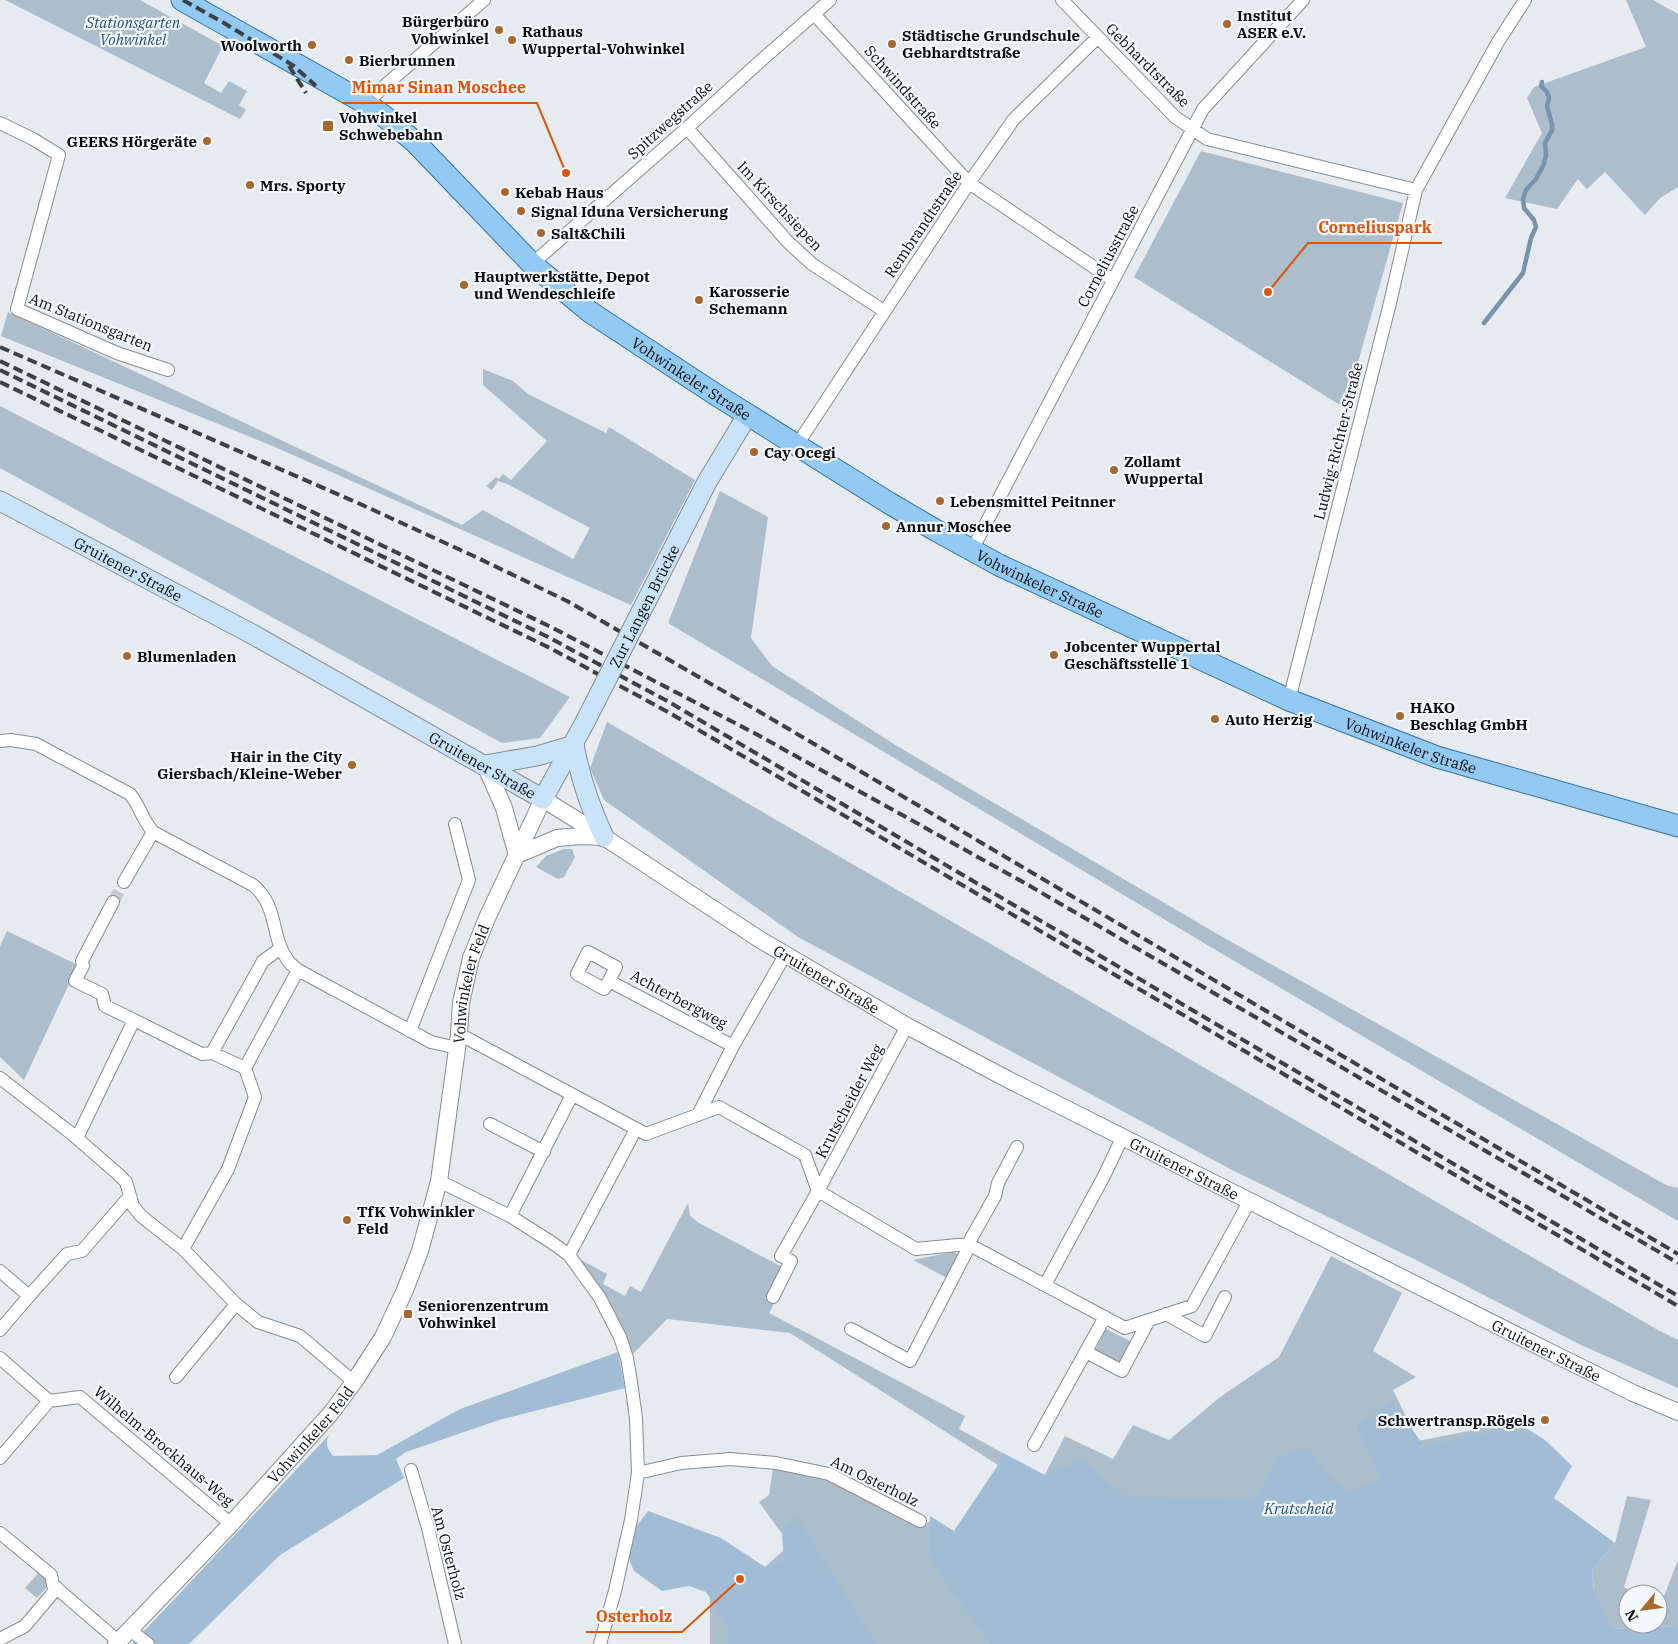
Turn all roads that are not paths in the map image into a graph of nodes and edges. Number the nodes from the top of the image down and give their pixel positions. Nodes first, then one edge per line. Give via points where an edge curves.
1 (182, 0) edge
2 (484, 0) edge
3 (830, 0) edge
4 (1062, 0) edge
5 (1303, 0) edge
6 (1525, 0) edge
7 (814, 14) junction
8 (1097, 38) junction
9 (367, 104) junction
10 (0, 123) edge
11 (687, 128) junction
12 (1193, 130) junction
13 (969, 183) junction
14 (1416, 190) junction
15 (532, 264) junction
16 (1114, 280) junction
17 (884, 311) junction
18 (168, 370) dead end
19 (748, 414) junction
20 (797, 445) junction
21 (0, 502) edge
22 (972, 550) junction
23 (1289, 700) junction
24 (0, 741) edge
25 (574, 745) junction
26 (485, 765) junction
27 (542, 799) junction
28 (455, 824) dead end
29 (1678, 826) edge
30 (154, 832) junction
31 (604, 837) junction
32 (516, 855) junction
33 (124, 882) tunnel mouth
34 (113, 902) tunnel mouth
35 (281, 948) junction
36 (785, 955) junction
37 (298, 970) junction
38 (609, 980) dead end
39 (134, 1020) junction
40 (907, 1026) junction
41 (410, 1031) junction
42 (458, 1041) junction
43 (733, 1046) junction
44 (212, 1053) junction
45 (245, 1068) junction
46 (0, 1078) edge
47 (572, 1095) junction
48 (698, 1115) junction
49 (490, 1124) dead end
50 (636, 1128) junction
51 (1122, 1136) junction
52 (77, 1138) junction
53 (1017, 1147) dead end
54 (544, 1152) junction
55 (439, 1181) junction
56 (818, 1191) junction
57 (130, 1196) junction
58 (1250, 1200) junction
59 (510, 1216) junction
60 (969, 1244) junction
61 (183, 1249) junction
62 (569, 1255) junction
63 (0, 1271) edge
64 (1045, 1285) junction
65 (29, 1296) junction
66 (773, 1297) dead end
67 (1225, 1297) dead end
68 (236, 1304) junction
69 (1166, 1314) junction
70 (1105, 1317) junction
71 (1149, 1320) junction
72 (851, 1329) dead end
73 (0, 1330) edge
74 (1086, 1352) junction
75 (0, 1358) edge
76 (176, 1377) dead end
77 (354, 1382) junction
78 (49, 1401) junction
79 (1678, 1412) edge
80 (1034, 1445) dead end
81 (0, 1458) edge
82 (411, 1470) dead end
83 (638, 1473) junction
84 (920, 1521) dead end
85 (231, 1524) junction
86 (0, 1533) edge
87 (58, 1588) junction
88 (129, 1629) junction
89 (0, 1639) edge
90 (117, 1643) edge
91 (148, 1644) edge
92 (455, 1644) edge
93 (600, 1644) edge

1 - 9 main road, Vohwinkeler Straße
2 - 9 street
3 - 7 street, Spitzwegstraße
4 - 8 street, Gebhardtstraße
5 - 12 street, Corneliusstraße via 1203,109
6 - 14 street, Ludwig-Richter-Straße via 1498,42
7 - 11 street, Spitzwegstraße
7 - 13 street, Schwindstraße
8 - 12 street, Gebhardtstraße via 1175,117
8 - 13 street, Rembrandtstraße via 1014,119
9 - 15 main road, Vohwinkeler Straße via 415,142
10 - 18 street, Am Stationsgarten via 59,155 17,309 117,353
11 - 15 street, Spitzwegstraße
11 - 17 street, Im Kirschsiepen via 788,242 812,264
12 - 14 street via 1207,139
12 - 16 street, Corneliusstraße
13 - 16 street, Schwindstraße
13 - 17 street, Rembrandtstraße
14 - 23 street, Ludwig-Richter-Straße
15 - 19 main road, Vohwinkeler Straße via 590,312
16 - 22 street, Corneliusstraße
17 - 20 street, Rembrandtstraße
19 - 20 main road, Vohwinkeler Straße
19 - 25 main road, Zur Langen Brücke, bridge via 707,482
20 - 22 main road, Vohwinkeler Straße
21 - 26 main road, Gruitener Straße via 252,634
22 - 23 main road, Vohwinkeler Straße
23 - 29 main road, Vohwinkeler Straße via 1437,757
24 - 30 street via 36,744 130,794 144,822
25 - 26 main road via 537,756
25 - 27 main road, Zur Langen Brücke
25 - 31 main road via 592,811
26 - 27 main road, Gruitener Straße
26 - 32 street via 504,808
27 - 31 street, Gruitener Straße
27 - 32 street, Vohwinkeler Feld
28 - 41 street via 469,880
30 - 33 street
30 - 35 street via 253,885 263,894 269,904
31 - 32 street via 557,838
31 - 36 street, Gruitener Straße
32 - 42 street, Vohwinkeler Feld via 470,958
34 - 39 street via 75,981 102,994 105,1006
35 - 37 street via 287,960
35 - 44 street via 263,961
36 - 40 street, Gruitener Straße
36 - 43 street, Achterbergweg
37 - 41 street, Krutscheider Weg
37 - 45 street
38 - 43 street, Achterbergweg
39 - 44 street via 202,1054
39 - 52 street
40 - 51 street, Gruitener Straße
40 - 56 street, Krutscheider Weg
41 - 42 street, Krutscheider Weg via 436,1043
42 - 47 street, Krutscheider Weg
42 - 55 street, Vohwinkeler Feld
43 - 48 street, Achterbergweg
44 - 45 street
45 - 61 street via 255,1096 228,1169
46 - 52 street
47 - 50 street, Krutscheider Weg
47 - 54 street
48 - 50 street, Krutscheider Weg via 646,1134
48 - 56 street, Krutscheider Weg via 719,1107 804,1155
49 - 54 street
50 - 62 street
51 - 58 street, Gruitener Straße
51 - 64 street
52 - 57 street via 126,1182
53 - 60 street
54 - 59 street
55 - 59 street
55 - 77 street, Vohwinkeler Feld via 420,1251 405,1290 383,1337
56 - 60 street via 916,1249
56 - 66 street, Krutscheider Weg via 781,1256 791,1262
57 - 61 street via 141,1216
57 - 65 street via 82,1251 67,1254
58 - 69 street via 1192,1306
58 - 79 street, Gruitener Straße via 1633,1393
59 - 62 street
60 - 64 street
60 - 72 street via 910,1361
61 - 68 street
62 - 83 street via 600,1298 627,1358 636,1418
63 - 65 street
64 - 70 street
65 - 73 street
67 - 69 street via 1205,1336
68 - 76 street
68 - 77 street via 258,1322 300,1336
69 - 71 street
70 - 71 street via 1125,1328
70 - 74 street
71 - 74 street via 1122,1371
74 - 80 street
75 - 78 street
77 - 85 street, Vohwinkeler Feld via 331,1413
78 - 81 street
78 - 85 street, Wilhelm-Brockhaus-Weg via 80,1397
82 - 92 street, Am Osterholz
83 - 84 street, Am Osterholz via 680,1463 730,1459 776,1463 828,1474
83 - 93 street via 631,1520
85 - 88 street, Vohwinkeler Feld
86 - 87 street via 51,1575 53,1584
87 - 89 street via 25,1626
87 - 90 street
88 - 90 street, Vohwinkeler Feld
88 - 91 street

